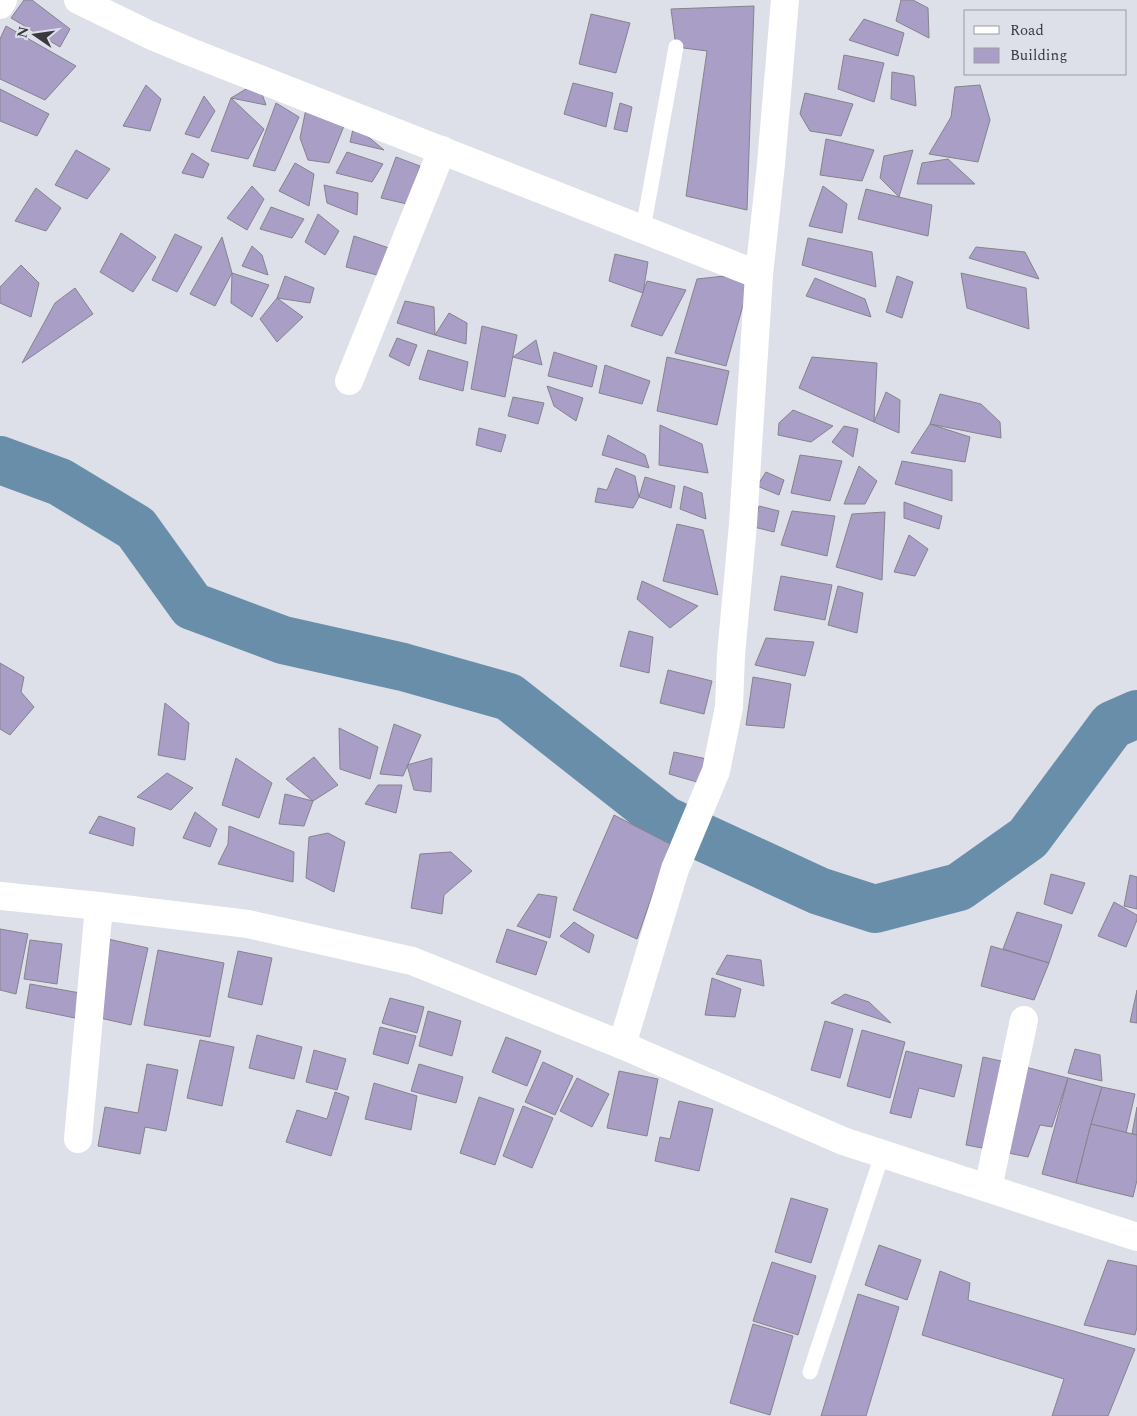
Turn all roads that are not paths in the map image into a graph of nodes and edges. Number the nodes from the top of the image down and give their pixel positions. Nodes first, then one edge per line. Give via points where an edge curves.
1 (2, 0) edge
2 (78, 0) edge
3 (785, 0) edge
4 (0, 5) edge
5 (676, 47) dead end
6 (442, 150) junction
7 (643, 229) junction
8 (759, 275) junction
9 (349, 381) dead end
10 (0, 896) edge
11 (99, 906) junction
12 (1024, 1020) dead end
13 (622, 1045) junction
14 (78, 1139) dead end
15 (882, 1155) junction
16 (988, 1188) junction
17 (1137, 1237) edge
18 (810, 1372) dead end

1 - 4 street
2 - 6 street via 188,51
3 - 8 street
5 - 7 lane
6 - 7 street
6 - 9 street
7 - 8 street
8 - 13 street via 729,707 716,771 675,869
10 - 11 street
11 - 13 street via 248,924 412,961
11 - 14 street
12 - 16 street
13 - 15 street
15 - 16 street
15 - 18 lane
16 - 17 street

